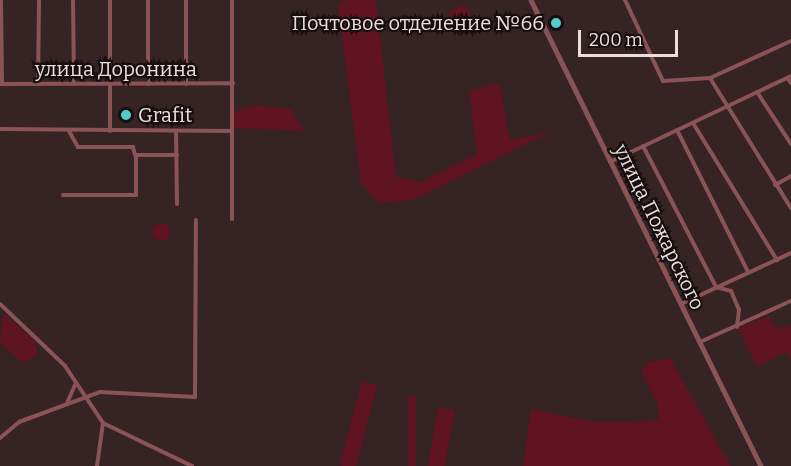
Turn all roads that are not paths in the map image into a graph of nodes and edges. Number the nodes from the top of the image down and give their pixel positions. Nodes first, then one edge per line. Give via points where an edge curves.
1 (1, 0) edge
2 (39, 0) edge
3 (73, 0) edge
4 (110, 0) edge
5 (148, 0) edge
6 (186, 0) edge
7 (232, 0) edge
8 (531, 0) edge
9 (625, 0) edge
10 (791, 41) edge
11 (789, 77) edge
12 (710, 78) junction
13 (233, 83) junction
14 (791, 83) edge
15 (1, 84) edge
16 (38, 84) junction
17 (74, 84) junction
18 (110, 84) junction
19 (148, 84) junction
20 (186, 84) junction
21 (757, 92) junction
22 (726, 107) junction
23 (693, 123) junction
24 (0, 129) edge
25 (677, 130) junction
26 (69, 131) junction
27 (110, 131) junction
28 (176, 131) junction
29 (232, 131) junction
30 (791, 144) edge
31 (643, 146) junction
32 (136, 155) junction
33 (177, 155) junction
34 (610, 162) junction
35 (791, 176) edge
36 (775, 185) junction
37 (63, 195) dead end
38 (177, 204) dead end
39 (791, 208) edge
40 (232, 219) dead end
41 (196, 220) dead end
42 (791, 253) edge
43 (777, 260) junction
44 (748, 272) junction
45 (716, 287) junction
46 (791, 301) edge
47 (0, 304) edge
48 (681, 304) junction
49 (736, 327) junction
50 (700, 342) junction
51 (75, 385) junction
52 (84, 397) junction
53 (66, 405) junction
54 (103, 423) junction
55 (0, 438) edge
56 (97, 466) edge
57 (192, 466) edge
58 (761, 466) edge

1 - 15 street
2 - 16 street
3 - 17 street
4 - 18 street
5 - 19 street
6 - 20 street
7 - 13 street
8 - 34 street, улица Пожарского
9 - 12 street via 663,81
10 - 12 street
11 - 14 street
11 - 21 street
12 - 22 street
13 - 20 street, улица Доронина
13 - 29 street
15 - 16 street, улица Доронина
16 - 17 street, улица Доронина
17 - 18 street, улица Доронина
18 - 19 street, улица Доронина
18 - 27 street
19 - 20 street, улица Доронина
21 - 22 street
21 - 30 street
22 - 23 street
22 - 36 street
23 - 25 street
23 - 43 street
24 - 26 street
25 - 31 street
25 - 44 street
26 - 27 street
26 - 32 street via 78,147 133,147
27 - 28 street
28 - 29 street
28 - 33 street
29 - 40 street
31 - 34 street
31 - 45 street
32 - 33 street
32 - 37 street via 136,195
33 - 38 street
34 - 48 street, улица Пожарского
35 - 36 street
36 - 39 street
41 - 52 street via 195,397 100,392
42 - 43 street
43 - 44 street
44 - 45 street
45 - 48 street
45 - 49 street via 731,291 739,310
46 - 49 street
47 - 51 street via 65,366
48 - 50 street, улица Пожарского
49 - 50 street
50 - 58 street, улица Пожарского
51 - 52 street
51 - 53 street
52 - 53 street
52 - 54 street
53 - 55 street via 19,422
54 - 56 street
54 - 57 street

